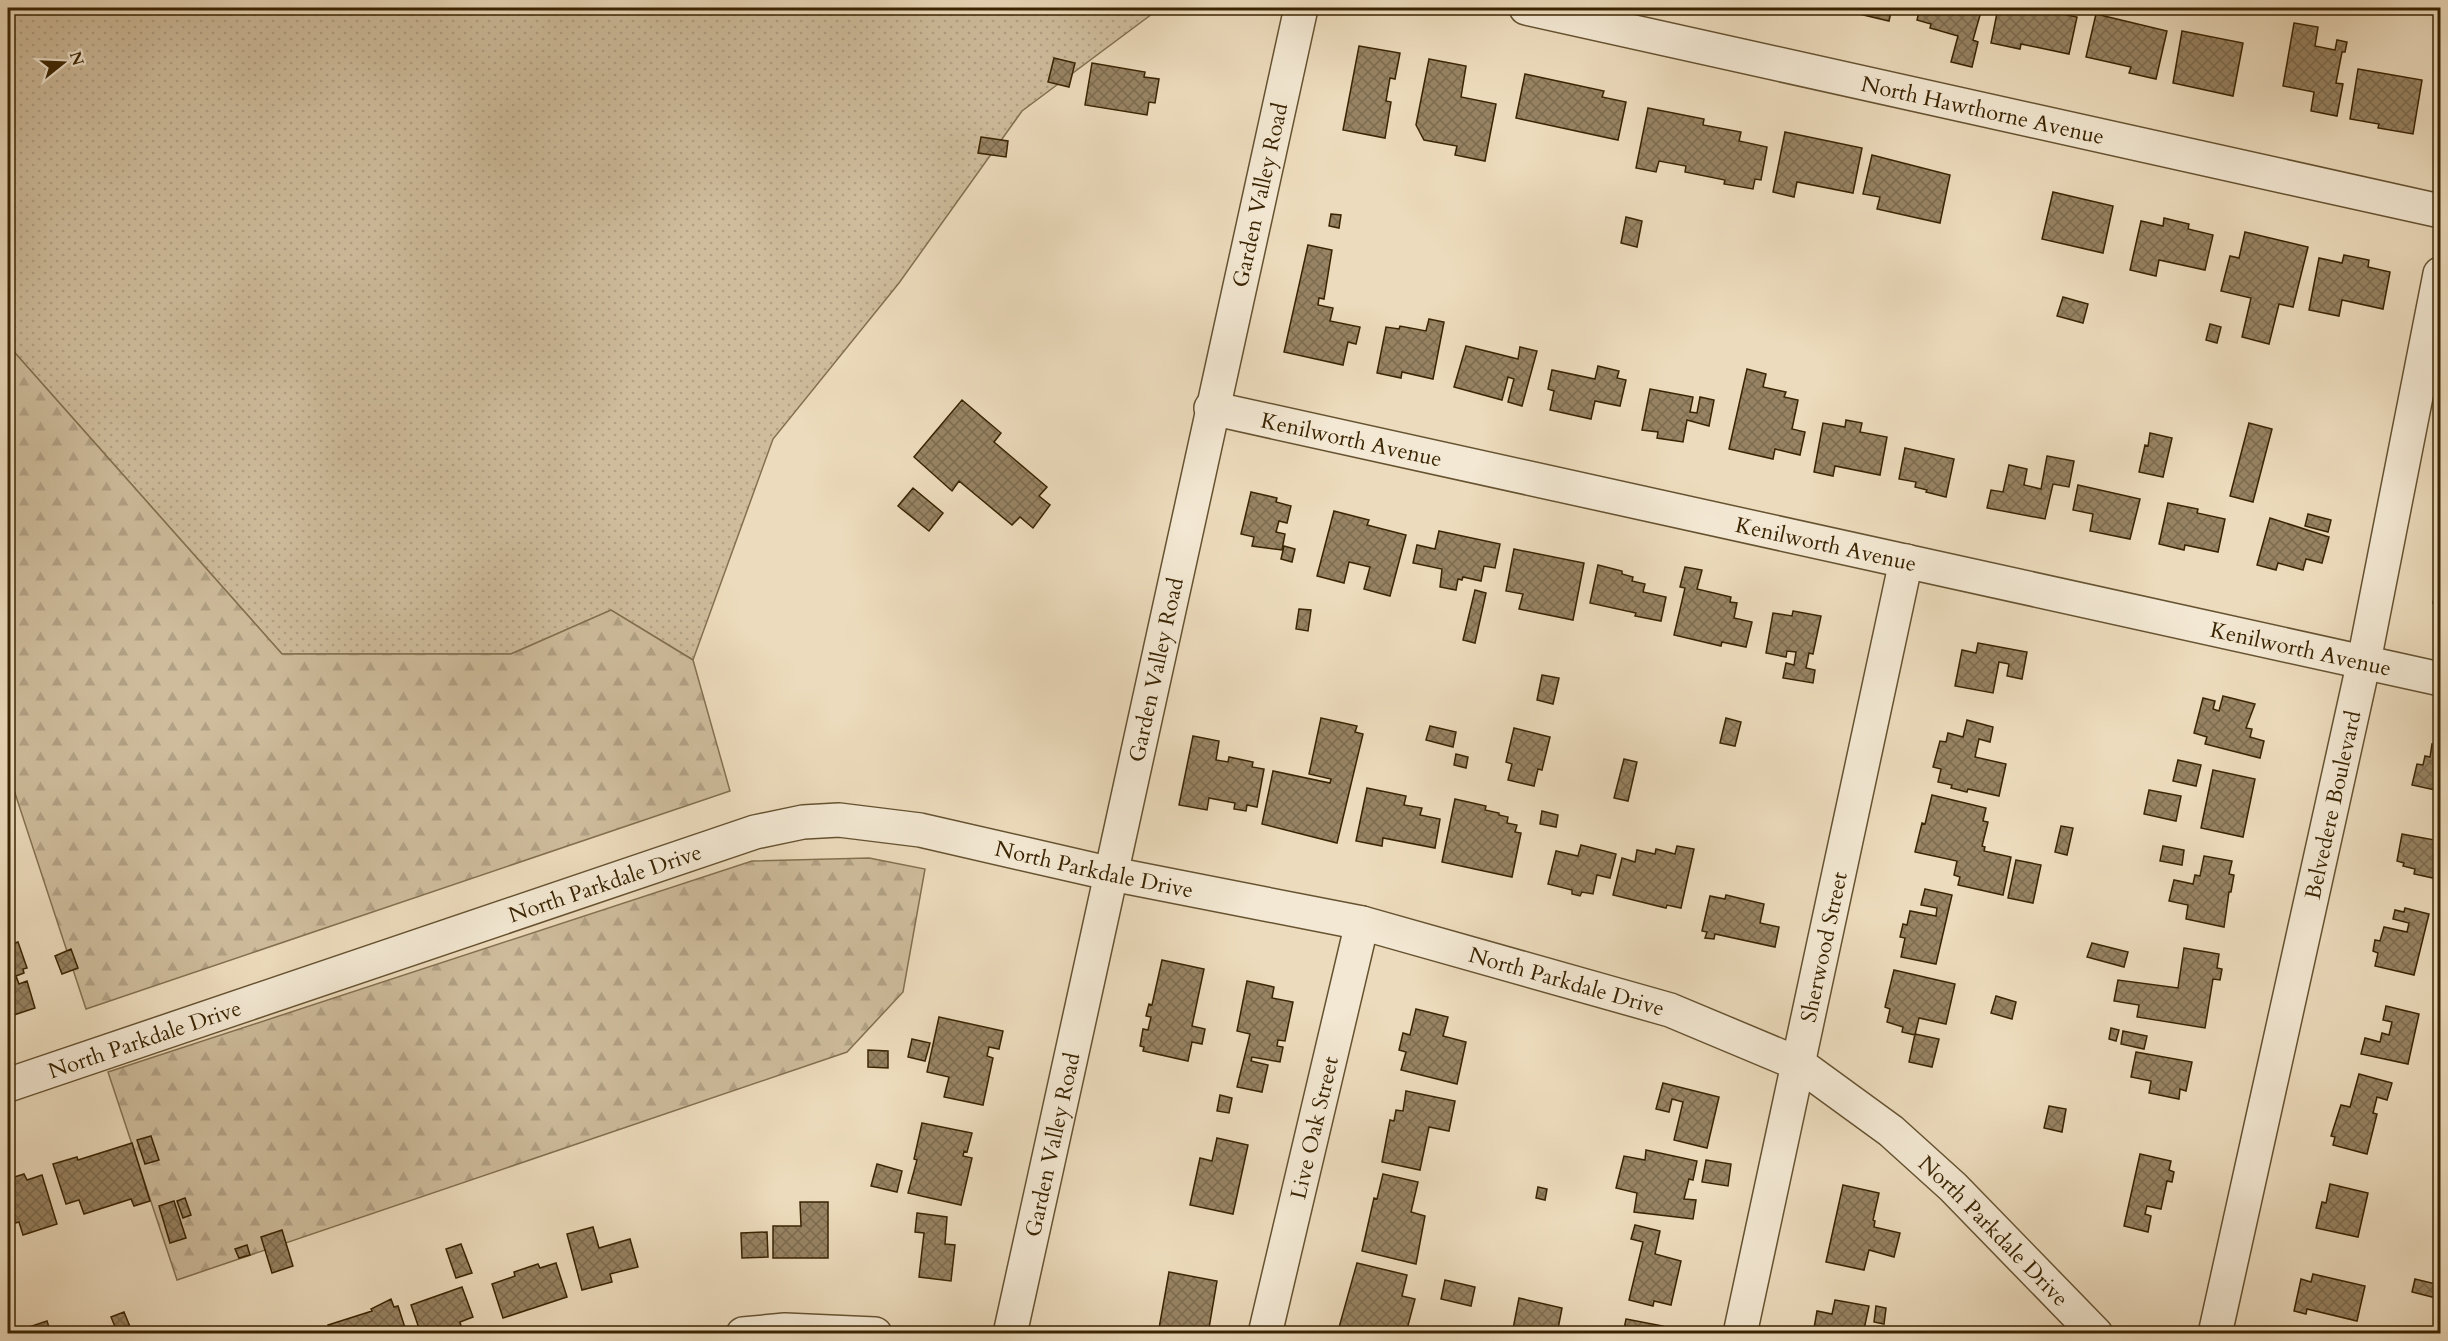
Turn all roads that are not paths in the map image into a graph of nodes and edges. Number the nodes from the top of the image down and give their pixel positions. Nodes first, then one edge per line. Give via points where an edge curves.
1 (1301, 8) edge
2 (1526, 8) edge
3 (2440, 211) edge
4 (2440, 274) edge
5 (1211, 408) junction
6 (1906, 561) junction
7 (2364, 661) junction
8 (2440, 679) edge
9 (1112, 874) junction
10 (1362, 923) junction
11 (1799, 1064) junction
12 (8, 1085) edge
13 (743, 1334) edge
14 (875, 1334) edge
15 (1010, 1334) edge
16 (1265, 1334) edge
17 (1740, 1334) edge
18 (2096, 1334) edge
19 (2215, 1334) edge

1 - 5 street, Garden Valley Road
2 - 3 street, North Hawthorne Avenue
4 - 7 street, Belvedere Boulevard
5 - 6 street, Kenilworth Avenue
5 - 9 street, Garden Valley Road
6 - 7 street, Kenilworth Avenue
6 - 11 street, Sherwood Street
7 - 8 street, Kenilworth Avenue
7 - 19 street, Belvedere Boulevard
9 - 10 street, North Parkdale Drive
9 - 12 street, North Parkdale Drive via 920,830 839,820 803,822 702,849
9 - 15 street, Garden Valley Road
10 - 11 street, North Parkdale Drive via 1670,1010
10 - 16 street, Live Oak Street
11 - 17 street, Sherwood Street
11 - 18 street, North Parkdale Drive via 1891,1131 1953,1187
13 - 14 street via 785,1330

